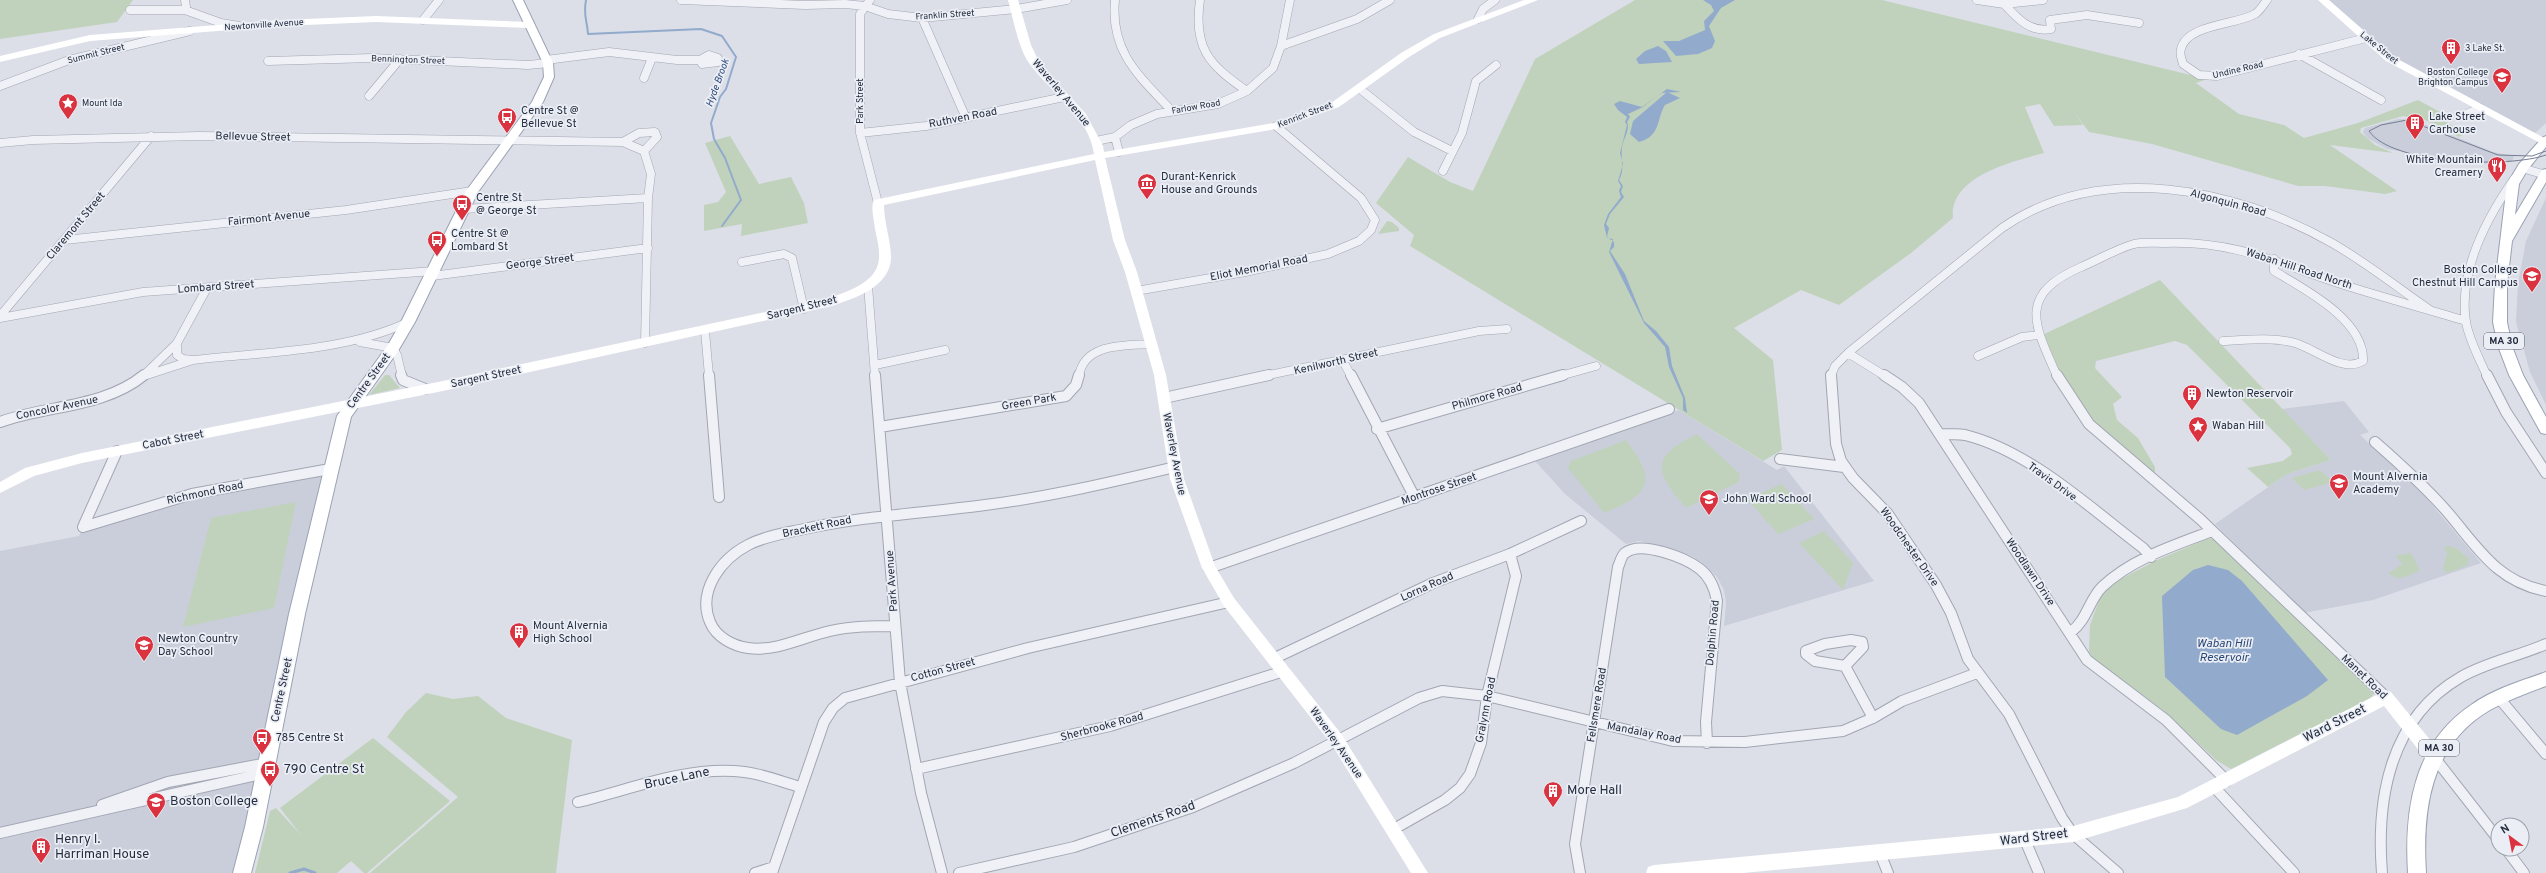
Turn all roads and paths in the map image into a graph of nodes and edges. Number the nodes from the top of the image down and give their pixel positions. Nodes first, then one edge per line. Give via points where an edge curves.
1 (439, 0) edge
2 (518, 0) edge
3 (680, 0) edge
4 (870, 0) edge
5 (1067, 0) edge
6 (1115, 0) edge
7 (1200, 0) edge
8 (1290, 0) edge
9 (1390, 0) edge
10 (1495, 0) edge
11 (1533, 0) edge
12 (1977, 0) edge
13 (2042, 0) edge
14 (2267, 0) edge
15 (2323, 0) edge
16 (844, 2) edge
17 (2004, 4) junction
18 (1014, 5) edge
19 (185, 6) edge
20 (865, 6) junction
21 (130, 10) dead end
22 (922, 18) junction
23 (1478, 19) junction
24 (423, 20) junction
25 (2139, 23) dead end
26 (530, 25) junction
27 (240, 26) junction
28 (194, 30) junction
29 (1282, 35) junction
30 (2366, 38) junction
31 (1296, 39) junction
32 (1281, 46) junction
33 (2299, 54) junction
34 (652, 58) junction
35 (0, 59) edge
36 (400, 59) junction
37 (700, 60) dead end
38 (268, 61) dead end
39 (547, 62) junction
40 (1496, 65) dead end
41 (644, 78) dead end
42 (0, 86) edge
43 (1360, 89) junction
44 (1247, 91) junction
45 (369, 96) dead end
46 (1064, 97) junction
47 (2381, 100) dead end
48 (2480, 108) junction
49 (1172, 111) junction
50 (2462, 116) dead end
51 (966, 118) junction
52 (1276, 126) junction
53 (860, 132) junction
54 (151, 136) junction
55 (1115, 137) junction
56 (1096, 141) junction
57 (506, 142) junction
58 (623, 142) junction
59 (2545, 142) edge
60 (0, 143) edge
61 (644, 151) junction
62 (1452, 151) junction
63 (1119, 152) junction
64 (1100, 156) junction
65 (1443, 171) dead end
66 (2519, 172) junction
67 (2546, 174) edge
68 (472, 191) junction
69 (648, 198) junction
70 (878, 202) junction
71 (463, 209) junction
72 (65, 240) junction
73 (2507, 244) junction
74 (648, 248) junction
75 (1968, 256) joint
76 (2274, 259) junction
77 (742, 262) dead end
78 (433, 273) junction
79 (868, 286) junction
80 (207, 288) junction
81 (1136, 291) junction
82 (804, 309) junction
83 (2430, 310) junction
84 (0, 317) edge
85 (2466, 321) junction
86 (408, 322) junction
87 (1507, 329) dead end
88 (705, 331) junction
89 (2039, 335) junction
90 (2223, 341) dead end
91 (352, 342) junction
92 (176, 343) junction
93 (645, 343) junction
94 (1151, 344) junction
95 (393, 348) junction
96 (945, 350) dead end
97 (1848, 353) junction
98 (1978, 356) dead end
99 (193, 360) junction
100 (1343, 361) junction
101 (875, 365) junction
102 (1596, 366) dead end
103 (142, 377) junction
104 (425, 389) junction
105 (1164, 398) junction
106 (350, 405) junction
107 (1669, 409) dead end
108 (0, 422) edge
109 (880, 427) junction
110 (1377, 429) junction
111 (2546, 429) edge
112 (1940, 434) junction
113 (2375, 442) dead end
114 (117, 451) junction
115 (1780, 459) dead end
116 (1174, 467) junction
117 (1844, 467) junction
118 (330, 469) junction
119 (2546, 473) edge
120 (0, 488) edge
121 (719, 497) dead end
122 (1415, 498) junction
123 (888, 516) junction
124 (1581, 521) dead end
125 (2212, 531) junction
126 (1638, 548) joint
127 (1510, 554) junction
128 (2151, 558) junction
129 (1208, 568) junction
130 (2546, 591) edge
131 (1229, 602) junction
132 (895, 626) junction
133 (2071, 632) junction
134 (2546, 644) edge
135 (1275, 658) junction
136 (1845, 666) junction
137 (1284, 671) junction
138 (1977, 673) junction
139 (2546, 679) edge
140 (900, 682) junction
141 (1487, 696) junction
142 (2386, 698) junction
143 (2499, 698) junction
144 (1873, 718) junction
145 (1594, 723) junction
146 (2410, 725) junction
147 (1337, 740) junction
148 (1707, 743) junction
149 (2546, 754) edge
150 (2434, 757) junction
151 (266, 768) junction
152 (916, 769) junction
153 (2221, 784) junction
154 (800, 787) junction
155 (578, 802) dead end
156 (1394, 829) junction
157 (2490, 829) edge
158 (0, 833) edge
159 (2073, 834) junction
160 (2025, 840) junction
161 (1880, 853) junction
162 (2512, 857) edge
163 (773, 870) edge
164 (1677, 872) edge
165 (242, 873) edge
166 (755, 873) edge
167 (942, 873) edge
168 (960, 873) edge
169 (1420, 873) edge
170 (1580, 873) edge
171 (1654, 873) edge
172 (1888, 873) edge
173 (2039, 873) edge
174 (2118, 873) edge
175 (2294, 873) edge
176 (2382, 873) edge
177 (2417, 873) edge
178 (2524, 873) edge

1 - 24 street
2 - 26 main road, Centre Street
3 - 16 street, Franklin Street via 805,5
4 - 20 street, Park Street
5 - 18 street, Franklin Street
6 - 49 street via 1113,25 1120,51
7 - 44 street via 1197,28 1203,51 1219,70
8 - 29 street, Farlow Road
9 - 31 street via 1357,20
10 - 23 street via 1483,9
11 - 23 street, Kenrick Street
12 - 17 street
13 - 17 street
14 - 33 street, Undine Road via 2259,11 2248,18 2188,37 2180,50 2182,62 2196,74 2212,77
15 - 30 street, Lake Street
16 - 20 street, Franklin Street
17 - 25 street via 2027,25 2046,31 2051,29 2050,20 2087,15
18 - 22 street, Franklin Street
18 - 46 street, Waverley Avenue via 1035,66
19 - 21 street
19 - 27 street via 221,23
20 - 22 street, Franklin Street via 888,14
20 - 53 street, Park Street via 860,14
22 - 51 street
23 - 43 street, Kenrick Street via 1419,45
24 - 26 street, Newtonville Avenue
24 - 27 street, Newtonville Avenue via 337,20
26 - 39 main road, Centre Street
27 - 28 street, Newtonville Avenue
28 - 35 street, Newtonville Avenue via 90,38
28 - 42 street, Summit Street via 70,59 39,68
29 - 31 street
29 - 32 street, Farlow Road
30 - 33 street, Undine Road
30 - 48 street, Lake Street via 2396,63
31 - 32 street
32 - 44 street, Farlow Road via 1273,68
33 - 47 street
34 - 37 street, Bennington Street
34 - 39 street, Bennington Street via 609,52
34 - 41 street
36 - 38 street, Bennington Street
36 - 39 street, Bennington Street via 528,65
36 - 45 street
39 - 57 main road, Centre Street via 549,77 541,95
40 - 62 street via 1476,81 1468,118
43 - 52 street, Kenrick Street via 1320,111
43 - 62 street via 1404,127
44 - 49 street, Farlow Road via 1218,104
46 - 51 street, Ruthven Road
46 - 56 street, Waverley Avenue via 1082,116
48 - 50 street
48 - 59 street, Lake Street
49 - 55 street, Farlow Road via 1144,119
51 - 53 street, Ruthven Road via 875,133
52 - 63 street, Kenrick Street
52 - 81 street, Eliot Memorial Road via 1361,198 1375,220 1371,230 1359,241 1328,254
53 - 70 street, Park Street
54 - 57 street, Bellevue Street
54 - 60 street, Bellevue Street
54 - 72 street, Claremont Street
55 - 56 street, Farlow Road
55 - 63 street
56 - 64 street, Waverley Avenue
57 - 58 street, Bellevue Street
57 - 68 main road, Centre Street
58 - 61 street
58 - 61 street via 639,133 655,132 658,137
59 - 66 main road, MA 30
61 - 69 street via 651,174
62 - 65 street
63 - 64 street, Kenrick Street
64 - 70 street
64 - 81 street, Waverley Avenue via 1119,240
66 - 67 street
66 - 73 main road, MA 30 via 2512,188
66 - 85 street via 2497,203 2476,249 2469,276
67 - 73 main road, MA 30 via 2530,198
68 - 71 main road, Centre Street
68 - 72 street, Fairmont Avenue via 346,210
69 - 71 street
69 - 74 street
70 - 79 street, Sargent Street via 877,217 885,257 884,266
71 - 78 main road, Centre Street
72 - 84 street, Claremont Street
73 - 111 main road, MA 30 via 2500,296 2502,333 2518,380
74 - 78 street, George Street
74 - 93 street
75 - 83 street, Algonquin Road via 2022,215 2076,194 2142,188 2170,190 2233,202 2295,225 2346,252
75 - 97 street, Woodchester Drive
76 - 83 street, Waban Hill Road North via 2345,285
76 - 89 street, Waban Hill Road North via 2216,244 2134,244 2063,275 2046,287 2040,296 2037,311
76 - 90 street via 2274,272 2314,295 2351,329 2363,347 2363,361 2358,365 2344,364 2289,341
77 - 82 street via 784,254 792,258
78 - 80 street, Lombard Street
78 - 86 main road, Centre Street
79 - 82 street, Sargent Street via 841,299
79 - 101 street, Park Avenue
80 - 84 street, Lombard Street via 137,293
80 - 92 street, Concolor Avenue
81 - 94 street, Waverley Avenue
82 - 88 street, Sargent Street
83 - 85 street, Waban Hill Road North
85 - 119 street via 2489,380 2519,433
86 - 91 street via 387,332
86 - 95 main road, Centre Street
87 - 100 street, Kenilworth Street via 1473,333
88 - 93 street, Sargent Street
88 - 121 street
89 - 98 street via 2022,337
89 - 125 street, Waban Hill Road North via 2066,394 2089,424
91 - 95 street
91 - 99 street
92 - 99 street via 177,355 183,359
92 - 103 street, Concolor Avenue
93 - 104 street, Sargent Street
94 - 105 street, Waverley Avenue
94 - 109 street, Green Park via 1104,349 1089,354 1080,366 1079,383 1066,396
95 - 104 street via 398,356 399,372 403,380
95 - 106 main road, Centre Street
96 - 101 street
97 - 112 street, Woodlawn Drive via 1911,394
97 - 117 street, Woodchester Drive via 1835,366 1830,386 1836,444
99 - 103 street
100 - 105 street, Kenilworth Street
100 - 110 street
101 - 109 street, Park Avenue
102 - 110 street, Philmore Road
103 - 108 street, Concolor Avenue via 105,397 22,414
104 - 106 street, Sargent Street
105 - 116 street, Waverley Avenue
106 - 114 street, Cabot Street
106 - 118 main road, Centre Street via 340,427
107 - 122 street, Montrose Street
109 - 123 street, Park Avenue
110 - 122 street
112 - 128 street, Travis Drive via 1954,432 1971,436 2011,453 2143,548
112 - 133 street, Woodlawn Drive
113 - 130 street via 2432,495 2480,553 2498,570 2520,584
114 - 118 street, Richmond Road via 82,527 192,494
114 - 120 street, Cabot Street via 46,467
115 - 117 street
116 - 123 street, Brackett Road via 1051,495
116 - 129 street, Waverley Avenue via 1182,498
117 - 138 street, Woodchester Drive via 1888,514 1936,585
118 - 151 main road, Centre Street
122 - 129 street, Montrose Street
123 - 132 street, Park Avenue
123 - 132 street, Brackett Road via 824,524 751,544 720,567 712,581 706,601 708,618 715,632 732,643 751,648 775,647 829,631
124 - 127 street, Lorna Road
125 - 128 street
125 - 142 street, Manet Road
126 - 145 street, Fellsmere Road via 1625,553 1618,567
126 - 148 street, Dolphin Road via 1687,561 1704,573 1715,590 1717,601 1706,722
127 - 135 street, Lorna Road via 1433,583
127 - 141 street, Gralynn Road via 1516,576
128 - 133 street via 2124,570 2108,581 2095,594 2078,627
129 - 131 street, Waverley Avenue
131 - 135 street, Waverley Avenue
131 - 140 street, Cotton Street via 1035,647
132 - 140 street, Park Avenue
133 - 153 street, Woodlawn Drive via 2090,664 2166,720
134 - 146 street via 2461,678 2432,701
135 - 137 street, Waverley Avenue
136 - 136 street via 1863,647 1860,640 1849,639 1806,651 1806,654 1815,661
136 - 144 street
137 - 147 street, Waverley Avenue
137 - 152 street, Sherbrooke Road via 1110,726
138 - 144 street, Mandalay Road via 1902,701
138 - 159 street, Woodchester Drive via 2009,714 2062,818
139 - 143 main road, MA 30
140 - 152 street, Park Avenue
140 - 154 street, Cotton Street via 845,698 833,708 824,722
141 - 145 street, Mandalay Road
141 - 147 street, Mandalay Road via 1450,691 1419,698
141 - 156 street, Gralynn Road via 1480,743 1466,782 1445,800
142 - 146 street, Manet Road
142 - 153 street, Ward Street
143 - 149 street
143 - 150 main road, MA 30 via 2464,719
144 - 148 street, Mandalay Road via 1834,733
145 - 148 street, Mandalay Road via 1673,741
145 - 170 street, Fellsmere Road via 1575,844
146 - 150 street, Manet Road
146 - 176 street via 2394,754 2384,781 2380,823
147 - 156 street, Waverley Avenue
147 - 168 street, Clements Road via 1244,786 1163,818 1074,847
150 - 157 street, Manet Road
150 - 177 main road, MA 30 via 2416,807 2414,834
151 - 158 street
151 - 165 main road, Centre Street
152 - 167 street, Park Avenue
153 - 159 street, Ward Street via 2169,808
153 - 175 street, Woodlawn Drive
154 - 155 street, Bruce Lane via 736,771 714,771 694,773
154 - 163 street, Cotton Street
156 - 169 street, Waverley Avenue
159 - 160 street, Ward Street
159 - 174 street, Woodchester Drive
160 - 161 street, Ward Street
160 - 173 street
161 - 164 street, Ward Street
161 - 172 street
162 - 178 street
163 - 166 street
164 - 171 street, Ward Street

